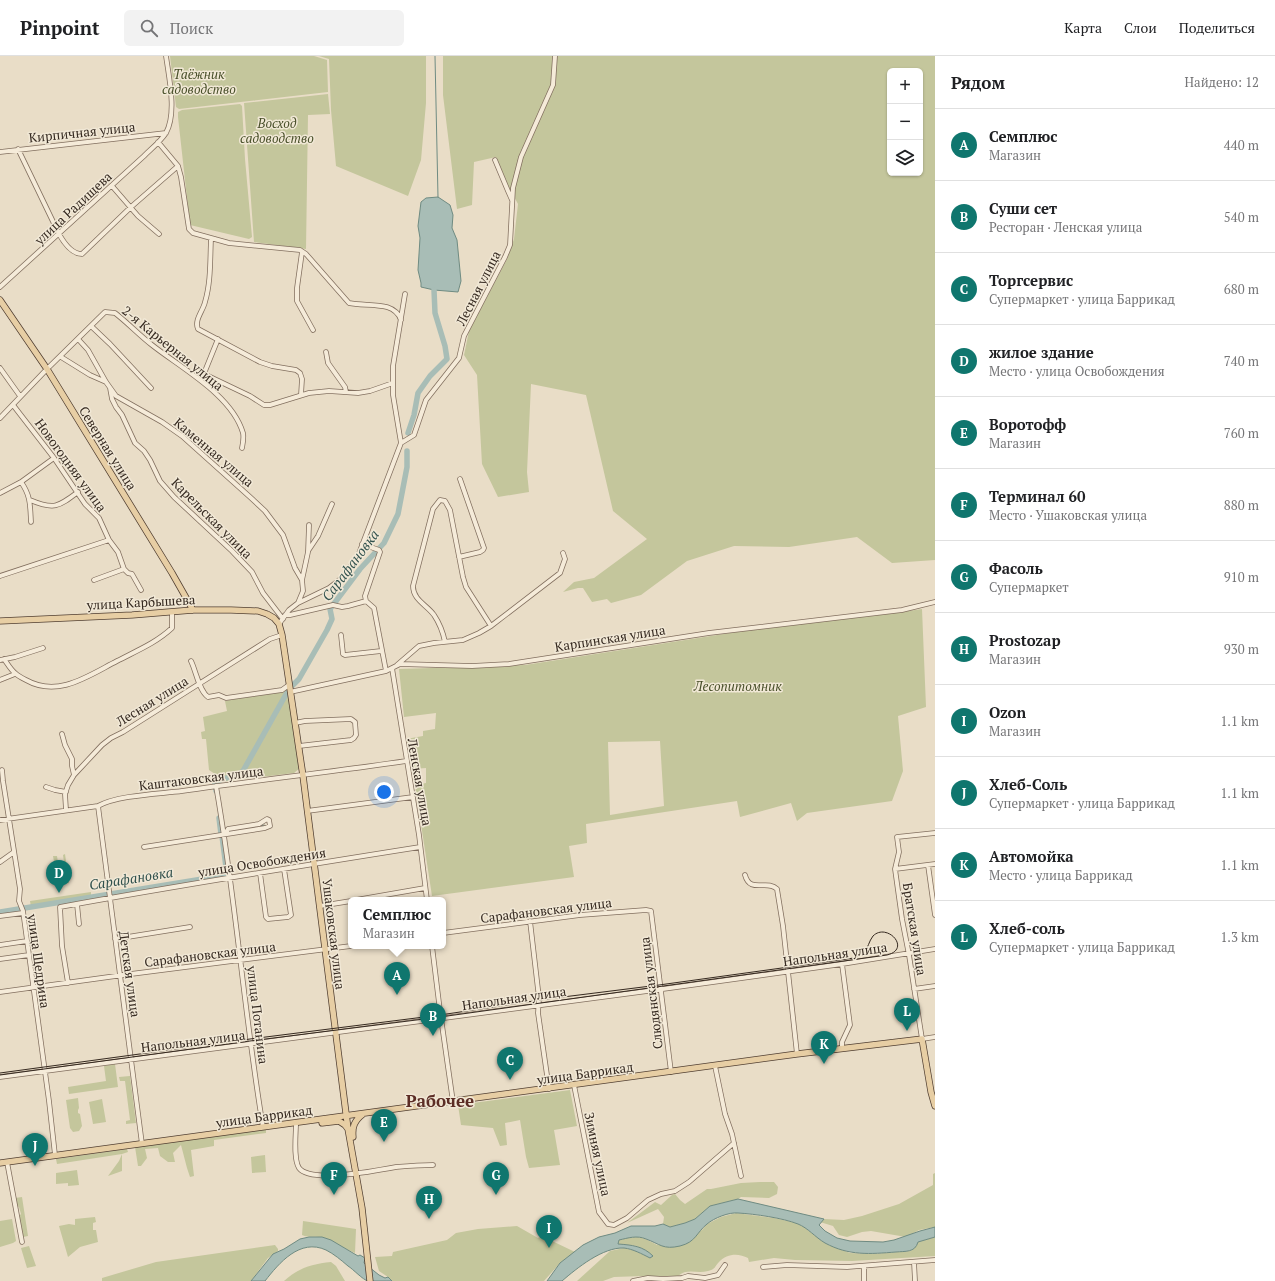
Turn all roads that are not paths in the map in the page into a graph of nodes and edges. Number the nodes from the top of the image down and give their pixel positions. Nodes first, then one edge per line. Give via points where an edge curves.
1 (166, 56) edge
2 (555, 56) edge
3 (166, 133) junction
4 (158, 142) junction
5 (18, 149) junction
6 (0, 152) edge
7 (495, 160) dead end
8 (178, 166) junction
9 (112, 186) junction
10 (513, 200) junction
11 (131, 207) junction
12 (59, 234) junction
13 (159, 234) dead end
14 (211, 239) junction
15 (302, 252) junction
16 (0, 287) edge
17 (405, 294) dead end
18 (0, 300) edge
19 (391, 308) junction
20 (403, 308) junction
21 (401, 320) junction
22 (91, 326) junction
23 (313, 330) dead end
24 (78, 339) junction
25 (218, 339) junction
26 (326, 352) dead end
27 (61, 356) junction
28 (0, 368) edge
29 (47, 369) junction
30 (204, 374) junction
31 (200, 380) junction
32 (106, 382) junction
33 (393, 383) junction
34 (110, 388) junction
35 (152, 388) dead end
36 (346, 392) junction
37 (301, 395) junction
38 (20, 396) junction
39 (13, 404) junction
40 (0, 418) edge
41 (400, 443) junction
42 (242, 448) dead end
43 (54, 458) junction
44 (460, 479) dead end
45 (21, 482) junction
46 (78, 492) junction
47 (0, 493) edge
48 (30, 500) junction
49 (332, 504) dead end
50 (31, 522) dead end
51 (309, 526) dead end
52 (110, 540) junction
53 (362, 544) junction
54 (308, 552) junction
55 (563, 553) dead end
56 (459, 557) junction
57 (124, 569) junction
58 (0, 576) edge
59 (94, 580) dead end
60 (302, 580) junction
61 (141, 590) dead end
62 (366, 601) junction
63 (935, 602) edge
64 (298, 603) junction
65 (193, 610) junction
66 (172, 612) junction
67 (282, 619) junction
68 (0, 621) edge
69 (491, 626) junction
70 (341, 634) dead end
71 (282, 635) junction
72 (445, 642) junction
73 (44, 648) dead end
74 (382, 651) junction
75 (2, 659) edge
76 (191, 661) dead end
77 (396, 665) junction
78 (392, 668) junction
79 (386, 671) junction
80 (15, 674) junction
81 (0, 680) edge
82 (199, 683) junction
83 (290, 685) junction
84 (290, 692) junction
85 (295, 723) junction
86 (62, 734) dead end
87 (298, 746) junction
88 (406, 761) junction
89 (2, 770) dead end
90 (74, 776) junction
91 (303, 776) junction
92 (1, 781) edge
93 (216, 786) junction
94 (46, 787) dead end
95 (66, 792) junction
96 (413, 797) junction
97 (98, 806) junction
98 (66, 810) junction
99 (307, 811) junction
100 (9, 819) junction
101 (0, 820) edge
102 (935, 833) edge
103 (225, 834) junction
104 (144, 847) dead end
105 (420, 848) junction
106 (14, 852) junction
107 (0, 862) edge
108 (314, 864) junction
109 (935, 864) edge
110 (928, 865) junction
111 (284, 869) junction
112 (895, 869) junction
113 (260, 873) junction
114 (745, 875) dead end
115 (230, 876) junction
116 (425, 888) junction
117 (109, 895) junction
118 (373, 897) edge
119 (426, 897) edge
120 (348, 901) edge
121 (77, 904) junction
122 (320, 906) junction
123 (22, 910) junction
124 (651, 911) joint
125 (935, 915) edge
126 (0, 916) edge
127 (530, 921) junction
128 (79, 924) dead end
129 (190, 927) dead end
130 (446, 934) edge
131 (115, 938) junction
132 (27, 941) junction
133 (0, 945) edge
134 (348, 946) edge
135 (325, 949) junction
136 (432, 949) edge
137 (935, 949) edge
138 (909, 953) junction
139 (29, 955) junction
140 (0, 959) edge
141 (241, 960) junction
142 (842, 964) junction
143 (788, 971) junction
144 (120, 975) junction
145 (68, 983) junction
146 (935, 986) edge
147 (33, 988) junction
148 (660, 989) junction
149 (914, 989) junction
150 (0, 992) edge
151 (538, 1005) junction
152 (441, 1018) junction
153 (336, 1033) junction
154 (935, 1037) edge
155 (922, 1039) junction
156 (251, 1044) junction
157 (842, 1049) junction
158 (797, 1054) junction
159 (130, 1060) junction
160 (715, 1066) junction
161 (44, 1072) junction
162 (671, 1072) junction
163 (0, 1077) edge
164 (574, 1085) junction
165 (549, 1089) junction
166 (453, 1102) junction
167 (935, 1106) edge
168 (364, 1113) junction
169 (346, 1115) junction
170 (296, 1123) junction
171 (263, 1127) junction
172 (348, 1129) junction
173 (734, 1143) junction
174 (142, 1144) junction
175 (55, 1155) junction
176 (7, 1162) junction
177 (0, 1163) edge
178 (433, 1164) dead end
179 (356, 1174) junction
180 (741, 1176) dead end
181 (22, 1242) dead end
182 (935, 1260) edge
183 (914, 1262) junction
184 (725, 1265) dead end
185 (864, 1266) junction
186 (763, 1268) dead end
187 (370, 1281) edge
188 (633, 1281) edge
189 (864, 1281) edge
190 (915, 1281) edge

1 - 3 street via 172,109
2 - 10 street, Лесная улица via 553,85 521,157 513,188
3 - 4 street, улица Радищева
3 - 5 street, Кирпичная улица
4 - 8 street
4 - 9 street, улица Радищева
5 - 6 street, Кирпичная улица
5 - 12 street
7 - 10 street
8 - 11 street
8 - 14 street via 189,229
9 - 11 street
9 - 12 street, улица Радищева
10 - 41 street, Лесная улица via 510,245 464,336 459,358 426,400 414,435
11 - 12 street via 82,254 64,243
11 - 13 street
12 - 16 street, улица Радищева
14 - 15 street
14 - 25 street via 208,288 205,304 196,325 198,329
15 - 19 street via 327,276 349,303
15 - 23 street via 297,288 298,301
17 - 20 street
18 - 29 main road, Северная улица
19 - 20 street
19 - 21 street
20 - 21 street
21 - 33 street via 393,366
22 - 24 street
22 - 31 street, 2-я Карьерная улица via 105,312 115,313 153,346
22 - 35 street
24 - 27 street
24 - 32 street, Каменная улица via 88,350
25 - 30 street
25 - 37 street via 260,362 296,370 302,379
26 - 36 street via 328,362
27 - 29 street
27 - 32 street
28 - 38 street
29 - 38 street
29 - 65 main road, Северная улица
30 - 31 street
30 - 37 street, 2-я Карьерная улица via 264,405 270,406
31 - 42 street, 2-я Карьерная улица via 225,403 237,420 244,438
32 - 34 street, Каменная улица
33 - 36 street, 2-я Карьерная улица via 370,391
33 - 41 street
34 - 60 street, Каменная улица via 116,396 182,436 265,511 283,535
34 - 67 street, Карельская улица via 112,399 135,443 150,460 160,481 252,572 263,593
36 - 37 street, 2-я Карьерная улица via 329,391
38 - 39 street
39 - 40 street
39 - 43 street, Новогодняя улица
41 - 53 street
43 - 45 street
43 - 46 street, Новогодняя улица
44 - 56 street via 484,548 480,552
45 - 47 street
45 - 48 street
46 - 48 street via 61,504 50,506
46 - 52 street, Новогодняя улица via 98,518
48 - 50 street
49 - 54 street
51 - 54 street
52 - 57 street, Новогодняя улица
52 - 58 street
53 - 62 street via 378,550 380,555 365,596
53 - 64 street via 358,556 342,578 329,588
54 - 60 street
55 - 69 street via 565,559 560,573
56 - 69 street via 466,588
56 - 72 street via 450,510 445,501 440,500 433,509 413,591 434,615
57 - 59 street
57 - 61 street via 132,574
60 - 64 street via 303,592
62 - 67 street via 342,607 333,604
62 - 74 street via 374,608
63 - 77 street, Карпинская улица via 902,610 709,633 509,664
64 - 67 street
65 - 66 main road, улица Карбышева
65 - 67 main road, улица Карбышева via 258,611
66 - 68 main road, улица Карбышева
66 - 80 street via 172,628 141,649 84,678 49,687
67 - 71 main road, Ушаковская улица
69 - 72 street via 472,637
70 - 74 street via 345,655
71 - 82 street, Лесная улица via 270,639
71 - 83 main road, Ушаковская улица
72 - 77 street via 419,646
73 - 75 street
74 - 79 street
75 - 80 street
76 - 82 street
77 - 78 street
78 - 79 street
78 - 88 street, Ленская улица
79 - 84 street
80 - 81 street
82 - 83 street via 208,697 219,695 226,698 282,690
82 - 90 street, Лесная улица via 110,738
83 - 84 main road, Ушаковская улица
84 - 85 main road, Ушаковская улица
85 - 87 main road, Ушаковская улица
85 - 87 street via 351,719 355,722 356,735 351,740
86 - 90 street via 72,759
87 - 91 main road, Ушаковская улица
88 - 91 street, Каштаковская улица
88 - 96 street, Ленская улица
89 - 92 street, улица Щедрина
90 - 95 street, Лесная улица
91 - 93 street, Каштаковская улица
91 - 99 main road, Ушаковская улица
92 - 100 street, улица Щедрина
93 - 97 street, Каштаковская улица via 114,800
93 - 103 street, улица Потанина
94 - 95 street
95 - 98 street, Лесная улица
96 - 99 street
96 - 105 street, Ленская улица
97 - 98 street, Каштаковская улица
97 - 117 street, Детская улица
98 - 100 street, Каштаковская улица
99 - 108 main road, Ушаковская улица
100 - 101 street, Каштаковская улица
100 - 106 street, улица Щедрина
102 - 112 street, Братская улица via 897,837 899,852
103 - 103 street via 266,828 270,826 270,822 267,819 259,824 228,829
103 - 104 street
103 - 115 street, улица Потанина
105 - 108 street, улица Освобождения
105 - 116 street, Ленская улица
106 - 107 street
106 - 123 street, улица Щедрина
108 - 111 street, улица Освобождения
108 - 122 main road, Ушаковская улица
109 - 110 street
110 - 112 street
110 - 125 street
111 - 113 street, улица Освобождения
111 - 113 street via 291,915 288,917 266,917
112 - 138 street, Братская улица
113 - 115 street, улица Освобождения
114 - 143 street via 746,880 752,884 777,889
115 - 117 street, улица Освобождения
115 - 141 street, улица Потанина
116 - 118 street
116 - 119 street, Ленская улица
117 - 121 street, улица Освобождения
117 - 131 street, Детская улица
120 - 122 street
121 - 128 street
121 - 145 street, улица Освобождения via 60,907 62,946
122 - 135 main road, Ушаковская улица
123 - 126 street
123 - 132 street, улица Щедрина
124 - 127 street, Сарафановская улица
124 - 148 street, Слюдянская улица
127 - 130 street, Сарафановская улица
127 - 151 street
129 - 131 street
131 - 144 street, Детская улица
132 - 133 street
132 - 139 street, улица Щедрина
134 - 135 street, Сарафановская улица
135 - 141 street, Сарафановская улица
135 - 153 main road, Ушаковская улица
136 - 152 street
137 - 138 street, Напольная улица
138 - 142 street, Напольная улица
138 - 149 street, Братская улица
139 - 140 street
139 - 147 street, улица Щедрина
141 - 144 street, Сарафановская улица
141 - 156 street, улица Потанина
142 - 143 street, Напольная улица
142 - 157 street via 850,1025 842,1042
143 - 148 street, Напольная улица
143 - 158 street
144 - 145 street, Сарафановская улица
144 - 159 street, Детская улица
145 - 147 street, Сарафановская улица
146 - 149 street
147 - 150 street, Сарафановская улица
147 - 161 street, улица Щедрина
148 - 151 street, Напольная улица
148 - 162 street, Слюдянская улица
149 - 155 street, Братская улица
151 - 152 street, Напольная улица
151 - 165 street
152 - 153 street, Напольная улица
152 - 166 street
153 - 156 street, Напольная улица
153 - 169 main road, Ушаковская улица
154 - 155 street, улица Баррикад
155 - 157 main road, улица Баррикад
155 - 167 main road
156 - 159 street, Напольная улица
156 - 171 street, улица Потанина
157 - 158 main road, улица Баррикад
158 - 160 main road, улица Баррикад
159 - 161 street, Напольная улица
159 - 174 street, Детская улица
160 - 162 main road, улица Баррикад
160 - 173 street
161 - 163 street, Напольная улица
161 - 175 street, улица Щедрина
162 - 164 main road, улица Баррикад
164 - 165 main road, улица Баррикад
164 - 173 street, Зимняя улица via 599,1212 608,1224 614,1225 627,1218 648,1200 675,1191
165 - 166 main road, улица Баррикад
166 - 168 main road, улица Баррикад
168 - 169 main road, улица Баррикад
168 - 179 main road via 357,1118 352,1129
169 - 170 main road, улица Баррикад
169 - 172 main road, Ушаковская улица
170 - 171 main road, улица Баррикад
170 - 172 main road via 314,1124 339,1120
170 - 179 street via 297,1160 300,1170 322,1176
171 - 174 main road, улица Баррикад
172 - 179 main road, Ушаковская улица
173 - 180 street
174 - 175 main road, улица Баррикад
175 - 176 main road, улица Баррикад
176 - 177 main road, улица Баррикад
176 - 181 street
178 - 179 street
179 - 187 main road, Ушаковская улица
182 - 183 street
183 - 185 street
183 - 190 street
184 - 188 street via 718,1275 705,1278 688,1276
185 - 186 street via 787,1265
185 - 189 street

